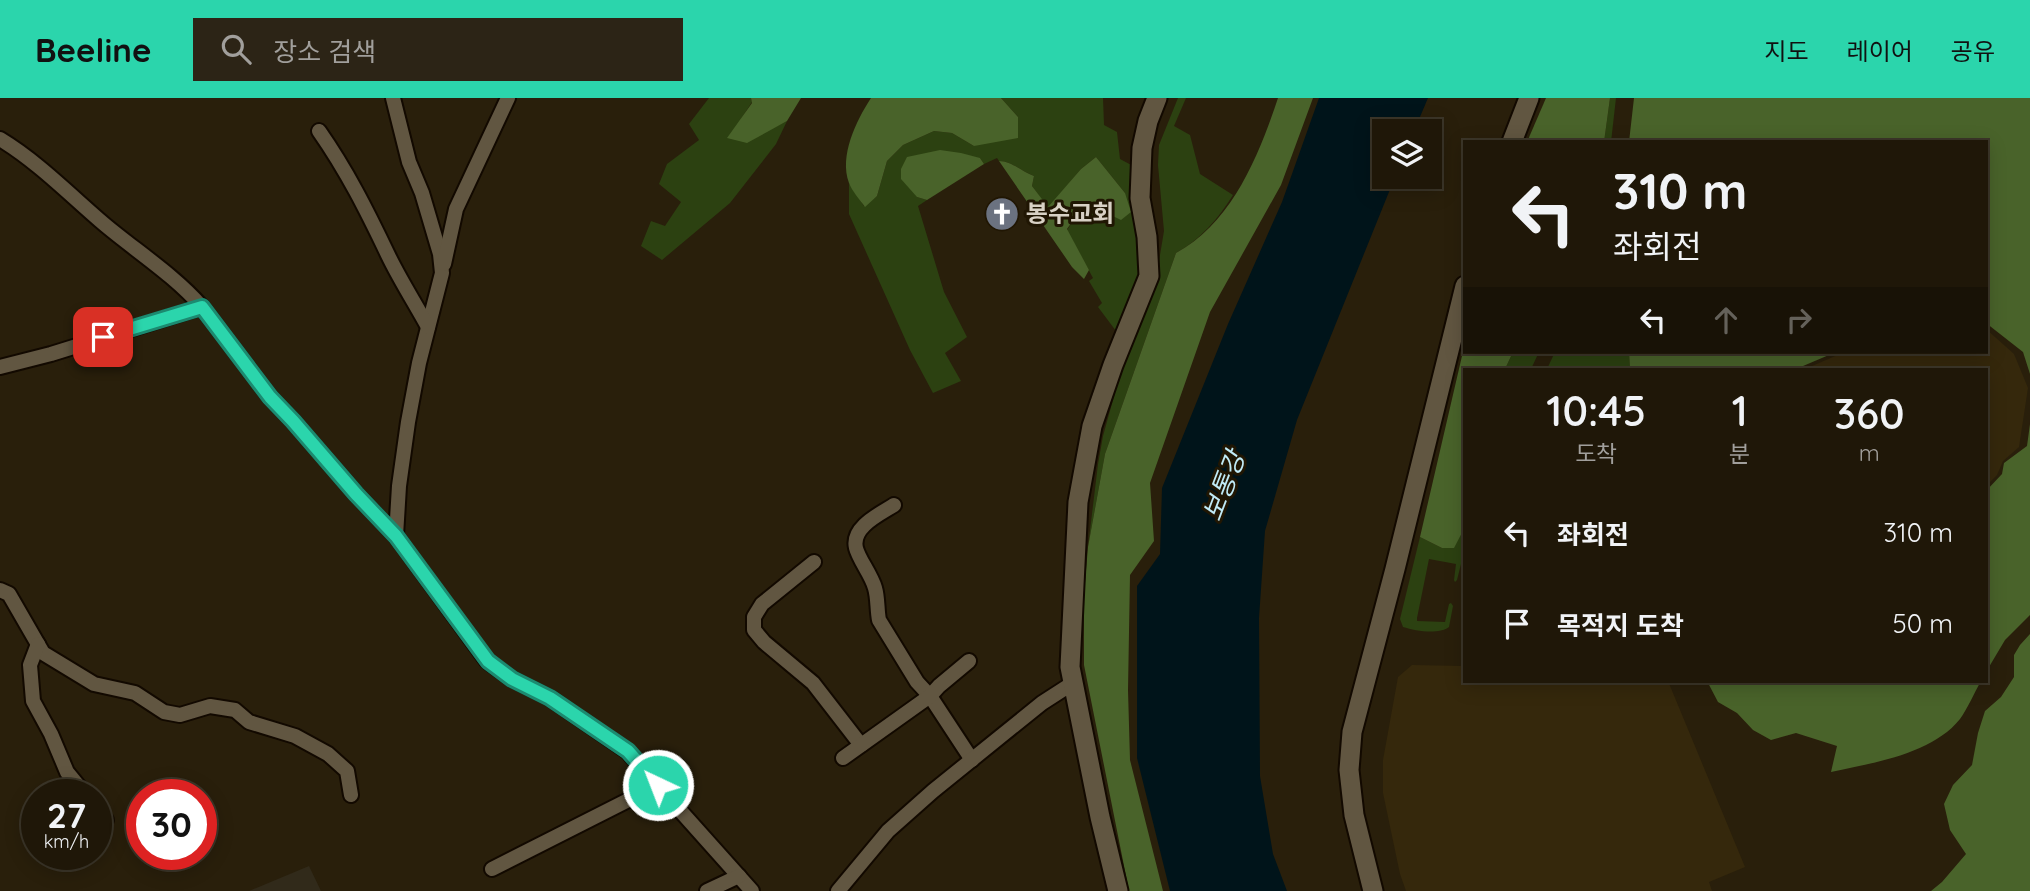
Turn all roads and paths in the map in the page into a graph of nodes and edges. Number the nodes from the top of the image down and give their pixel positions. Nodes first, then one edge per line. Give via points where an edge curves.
1 (393, 98) edge
2 (508, 98) edge
3 (1157, 98) edge
4 (1529, 98) edge
5 (319, 131) dead end
6 (0, 139) edge
7 (1513, 140) edge
8 (442, 273) junction
9 (1463, 294) edge
10 (202, 307) junction
11 (428, 327) junction
12 (0, 367) edge
13 (894, 505) dead end
14 (396, 536) junction
15 (814, 562) dead end
16 (0, 590) edge
17 (38, 644) junction
18 (969, 661) dead end
19 (1073, 683) junction
20 (930, 696) junction
21 (860, 745) junction
22 (843, 758) dead end
23 (972, 760) junction
24 (73, 779) edge
25 (658, 785) junction
26 (351, 795) dead end
27 (492, 869) dead end
28 (739, 876) junction
29 (707, 891) edge
30 (752, 891) edge
31 (838, 891) edge
32 (1118, 891) edge
33 (1373, 891) edge

1 - 8 street
2 - 8 street via 456,209
3 - 19 street via 1142,148 1139,198 1149,276 1092,426 1078,502
4 - 7 street
5 - 11 street via 343,166
6 - 10 street
8 - 11 street
9 - 33 street via 1352,732 1349,770 1354,815
10 - 12 street
10 - 14 street via 270,397
11 - 14 street via 401,474
13 - 20 street via 862,526 856,548 877,591 879,620
14 - 25 street via 488,661 628,751
15 - 21 street via 762,604 754,617 754,631 813,683
16 - 17 street via 9,594
17 - 24 street via 30,665 33,701
17 - 26 street via 43,653 94,684 135,693 164,712 180,715 210,706 235,710 248,722 295,737 328,754 347,771
18 - 20 street
19 - 23 street
19 - 32 street
20 - 21 street
20 - 23 street
21 - 22 street
23 - 31 street via 888,831
25 - 27 street
25 - 28 street
28 - 29 street
28 - 30 street

